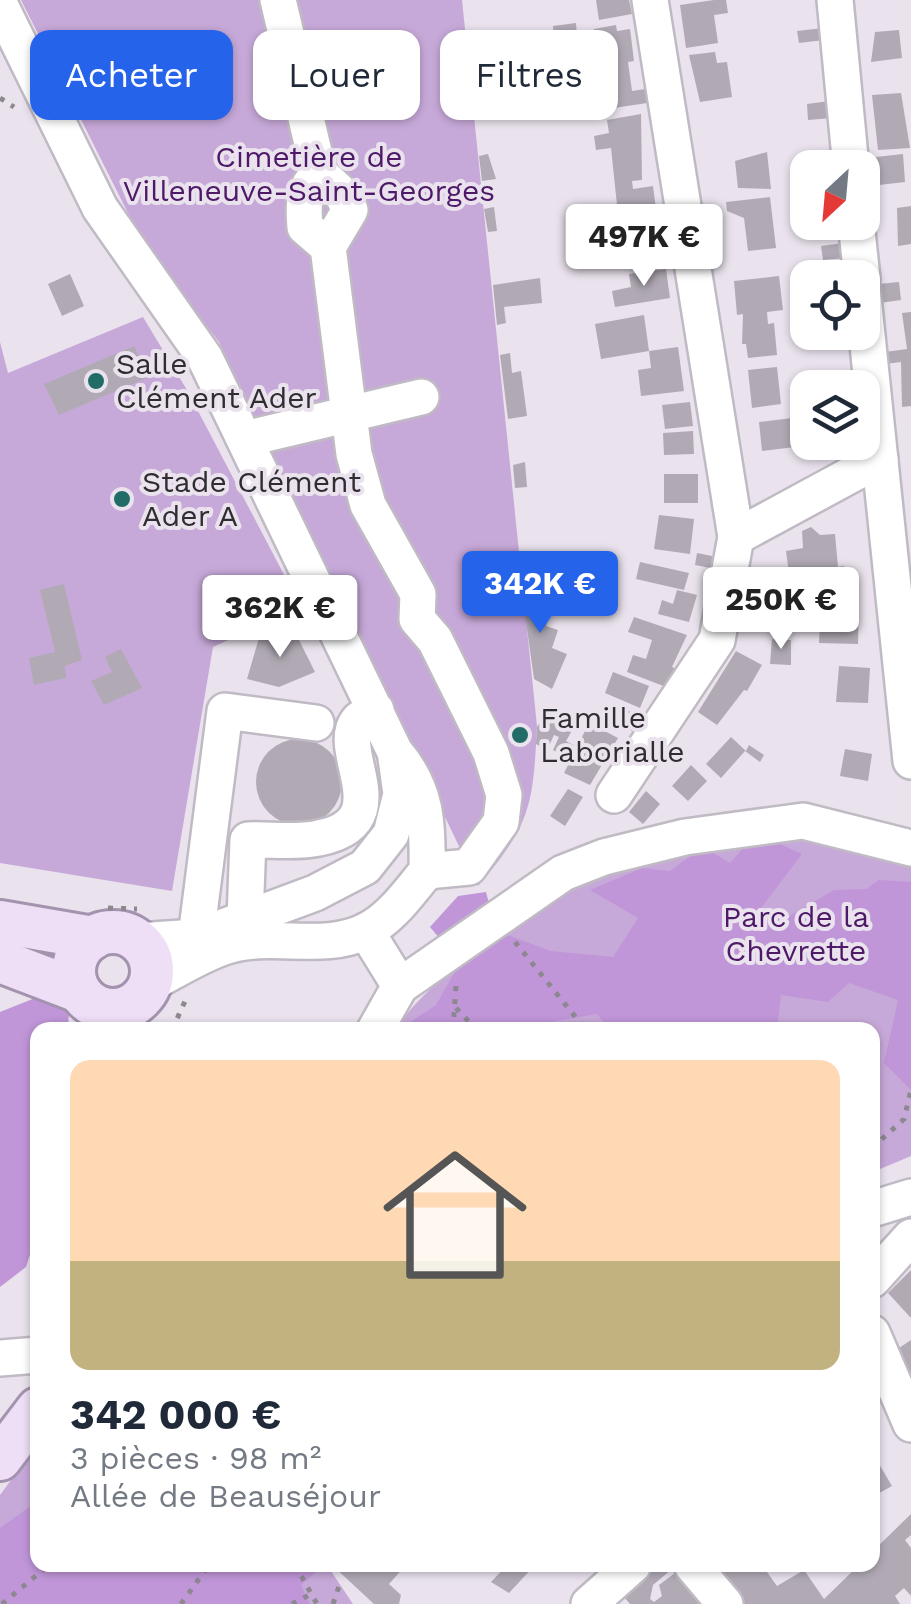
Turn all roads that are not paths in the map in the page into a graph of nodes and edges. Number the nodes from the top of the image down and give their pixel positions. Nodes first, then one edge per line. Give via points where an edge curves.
1 (278, 0) edge
2 (650, 0) edge
3 (835, 0) edge
4 (0, 5) edge
5 (849, 150) edge
6 (421, 397) dead end
7 (346, 415) junction
8 (245, 439) junction
9 (880, 459) edge
10 (878, 460) edge
11 (736, 537) junction
12 (376, 710) junction
13 (316, 723) dead end
14 (395, 752) junction
15 (911, 760) edge
16 (614, 794) dead end
17 (911, 848) edge
18 (427, 871) junction
19 (245, 918) junction
20 (0, 922) edge
21 (366, 931) junction
22 (196, 937) junction
23 (93, 938) junction
24 (138, 941) junction
25 (0, 961) edge
26 (400, 986) junction
27 (141, 1005) edge
28 (91, 1008) edge
29 (380, 1022) edge
30 (911, 1197) edge
31 (880, 1207) edge
32 (911, 1237) edge
33 (880, 1271) edge
34 (880, 1351) edge
35 (30, 1356) edge
36 (0, 1358) edge
37 (30, 1420) edge
38 (911, 1424) edge
39 (0, 1459) edge
40 (625, 1572) edge
41 (698, 1572) edge
42 (589, 1604) edge
43 (724, 1604) edge

1 - 7 street via 319,173 350,210 328,247
2 - 11 street
3 - 5 street
4 - 8 street via 100,208 205,358
6 - 7 street
7 - 8 street
7 - 18 street via 368,505 418,594 417,618 435,640 491,752 504,810 492,839 469,866
8 - 12 street
9 - 15 street
10 - 11 street
11 - 16 street via 717,640
12 - 14 street
12 - 19 street via 358,719 353,731 363,795 350,821 320,838 248,840
13 - 22 street via 225,711
14 - 18 street via 414,773 428,812
14 - 19 street via 400,794 391,834 365,867
17 - 26 street via 803,821 685,837 562,873
18 - 21 street
19 - 22 street
20 - 23 main road
21 - 26 street
21 - 27 street via 227,946
22 - 24 street
23 - 24 main road via 116,932
23 - 28 main road via 74,968
24 - 27 main road via 150,961
25 - 28 main road
26 - 29 street
27 - 28 main road
30 - 31 street
32 - 33 street
34 - 38 street
35 - 36 street
37 - 39 main road
40 - 42 street
41 - 43 street

